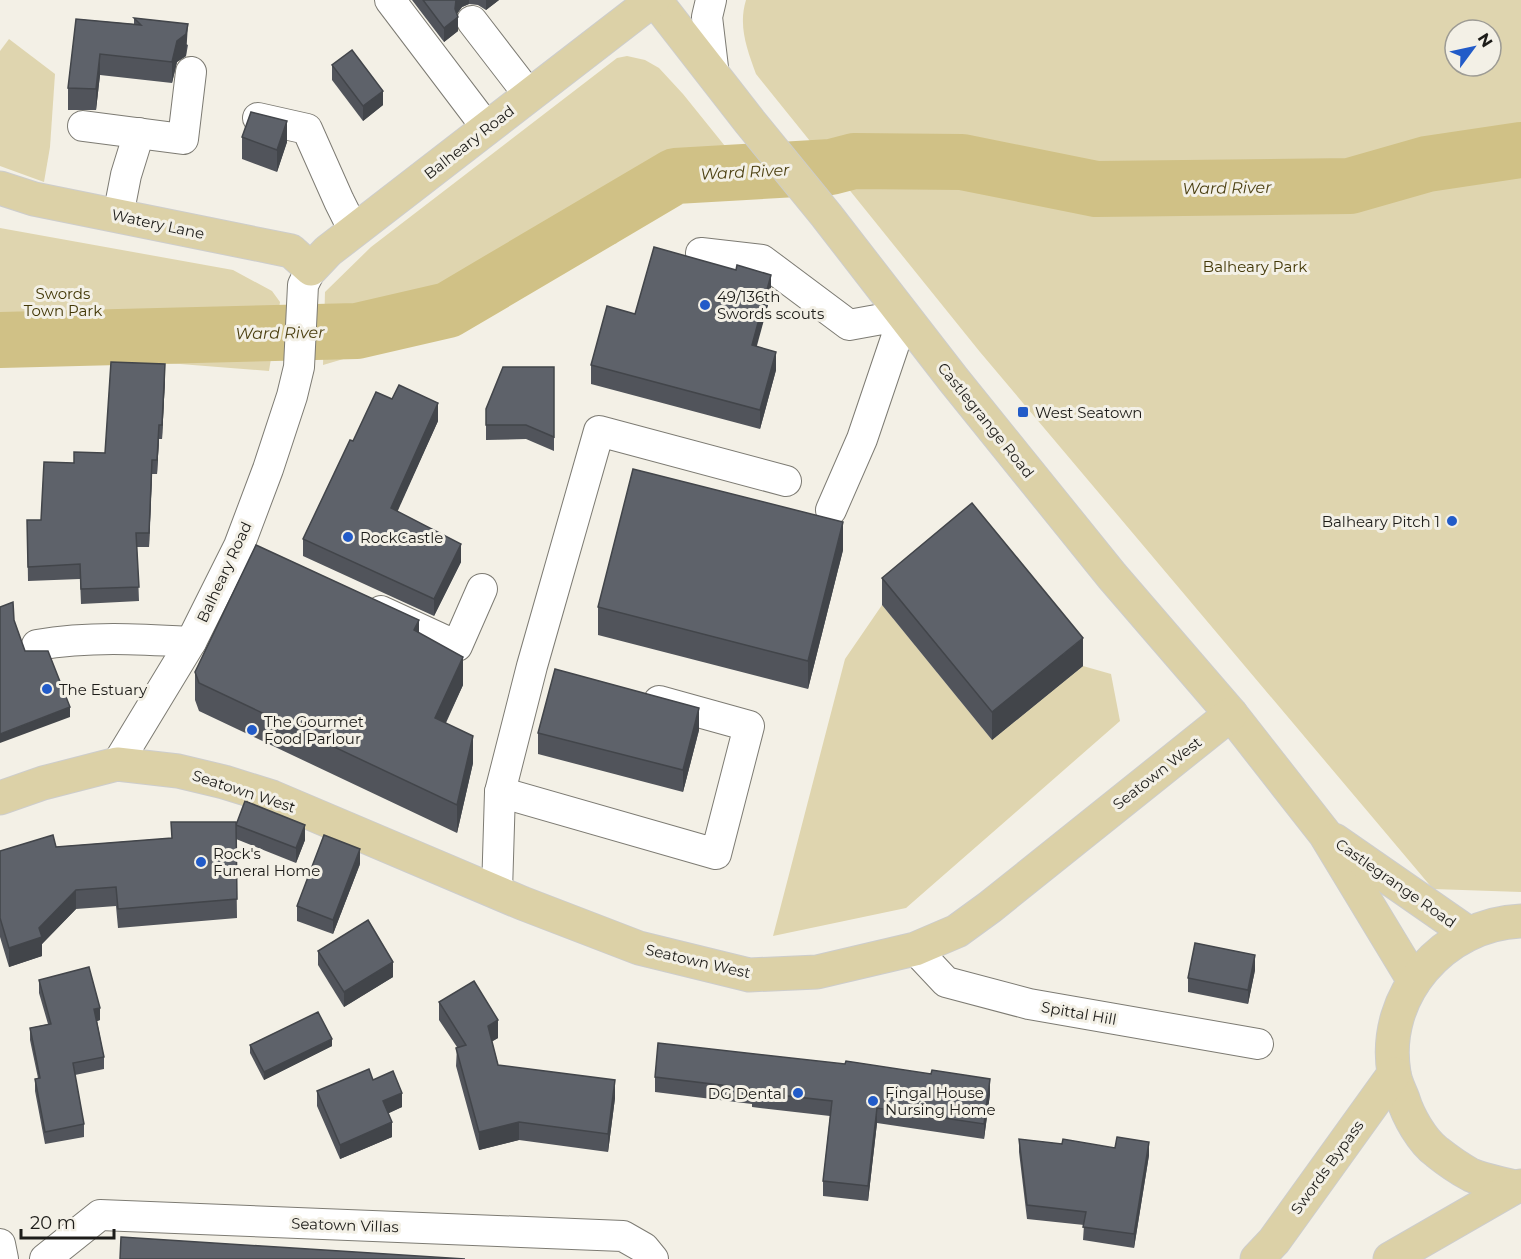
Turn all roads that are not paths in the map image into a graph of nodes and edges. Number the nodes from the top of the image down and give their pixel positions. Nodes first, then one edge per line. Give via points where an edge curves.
1 (390, 0) edge
2 (654, 0) edge
3 (711, 0) edge
4 (472, 21) dead end
5 (191, 72) dead end
6 (714, 76) junction
7 (529, 95) junction
8 (258, 118) edge
9 (83, 126) dead end
10 (487, 128) junction
11 (139, 133) junction
12 (0, 188) edge
13 (118, 216) junction
14 (354, 231) junction
15 (701, 253) dead end
16 (307, 283) junction
17 (904, 315) junction
18 (786, 481) dead end
19 (831, 510) dead end
20 (482, 590) dead end
21 (359, 601) edge
22 (191, 642) junction
23 (37, 645) dead end
24 (635, 694) edge
25 (1231, 714) junction
26 (117, 764) junction
27 (500, 792) junction
28 (0, 798) edge
29 (1325, 834) junction
30 (497, 891) junction
31 (1521, 921) edge
32 (1468, 933) junction
33 (915, 950) junction
34 (1414, 981) junction
35 (1258, 1044) dead end
36 (1394, 1074) junction
37 (1518, 1187) edge
38 (0, 1244) edge
39 (3, 1259) edge
40 (45, 1259) edge
41 (653, 1259) edge
42 (1257, 1259) edge
43 (1390, 1259) edge

1 - 10 street
2 - 6 main road, Castlegrange Road
2 - 7 main road, Balheary Road
3 - 6 street via 707,17
4 - 7 street
5 - 11 street via 183,139
6 - 17 main road, Castlegrange Road
7 - 10 main road, Balheary Road
8 - 14 street via 307,129
9 - 11 street
10 - 14 main road, Balheary Road
11 - 13 street
12 - 13 main road, Watery Lane
13 - 16 main road, Watery Lane via 291,252
14 - 16 main road, Balheary Road via 328,251
15 - 17 street via 762,260 849,325
16 - 22 street, Balheary Road via 299,367 268,469 250,551
17 - 19 street via 862,439
17 - 25 main road, Castlegrange Road via 1112,576
18 - 27 street via 599,431 544,669
20 - 21 street via 457,646
22 - 23 street via 114,638
22 - 26 street, Balheary Road
24 - 27 street via 749,726 716,854
25 - 29 main road, Castlegrange Road
25 - 33 main road, Seatown West via 990,907 957,931
26 - 28 main road
26 - 30 main road, Seatown West via 178,771 272,797
27 - 30 street
29 - 32 main road, Castlegrange Road
29 - 34 main road, Castlegrange Road
30 - 33 main road, Seatown West via 639,948 749,975 817,972
31 - 32 main road
32 - 34 main road via 1437,953
33 - 35 street, Spittal Hill via 946,982 1029,1004
34 - 36 main road via 1400,1010 1393,1041
36 - 37 main road via 1408,1116 1435,1151 1472,1176
36 - 42 main road, Swords Bypass
37 - 43 main road
38 - 39 street
40 - 41 street, Seatown Villas via 100,1215 623,1236 644,1248

